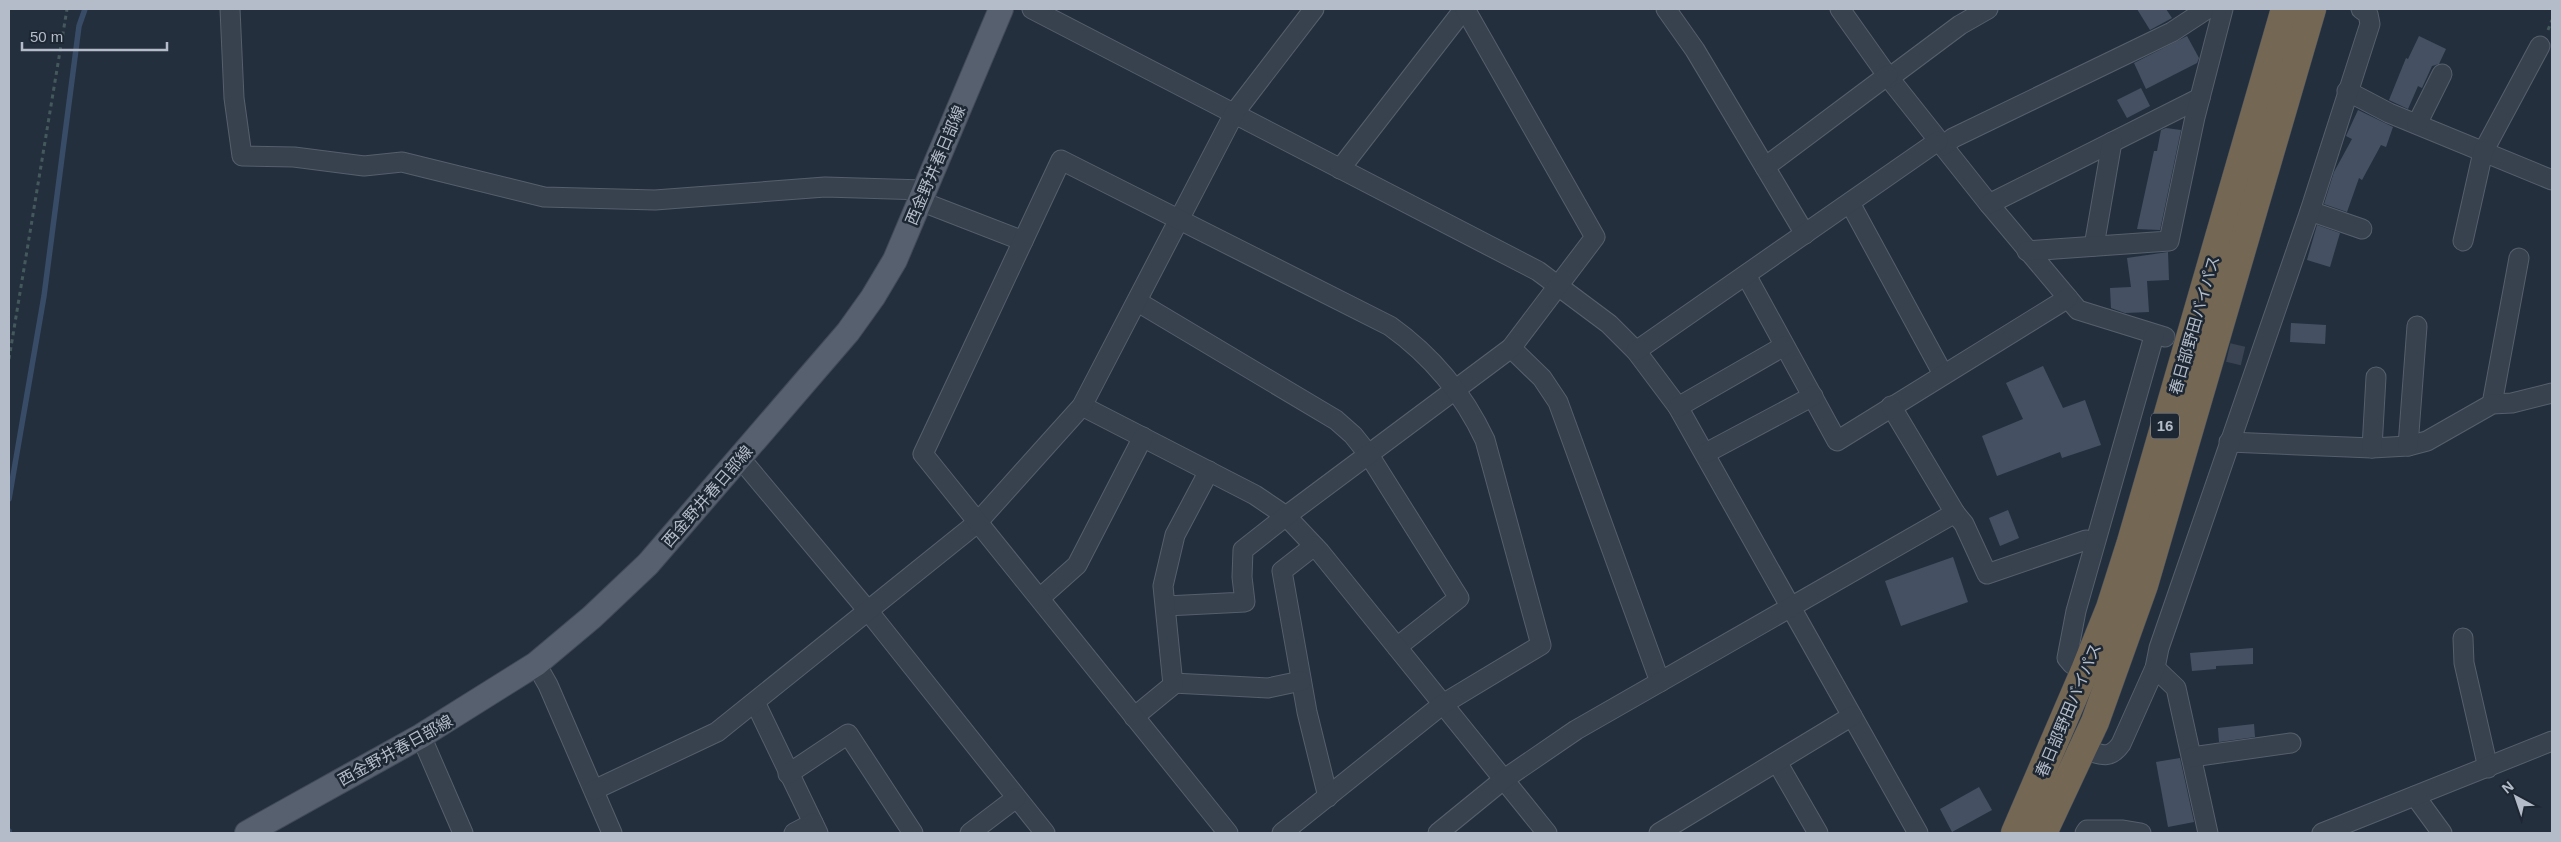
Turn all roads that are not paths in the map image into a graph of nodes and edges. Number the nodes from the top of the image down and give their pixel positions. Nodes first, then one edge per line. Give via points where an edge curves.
1 (230, 9) edge
2 (1001, 9) edge
3 (1032, 9) edge
4 (1314, 9) edge
5 (1465, 9) edge
6 (1666, 9) edge
7 (1840, 9) edge
8 (1988, 9) edge
9 (2207, 9) edge
10 (2223, 9) edge
11 (2285, 9) edge
12 (2312, 9) edge
13 (2361, 9) edge
14 (2540, 46) dead end
15 (2442, 74) dead end
16 (1888, 77) junction
17 (2348, 91) junction
18 (2200, 98) junction
19 (1234, 112) junction
20 (2417, 124) junction
21 (2112, 142) junction
22 (1941, 143) junction
23 (2483, 152) junction
24 (1765, 167) junction
25 (1340, 169) junction
26 (2552, 180) edge
27 (922, 196) junction
28 (1850, 204) junction
29 (1988, 204) junction
30 (2310, 211) junction
31 (1177, 220) junction
32 (2362, 229) dead end
33 (1806, 234) junction
34 (1023, 241) junction
35 (2463, 241) dead end
36 (2094, 246) junction
37 (2027, 252) junction
38 (2519, 258) dead end
39 (1746, 275) junction
40 (1559, 285) junction
41 (2068, 298) junction
42 (1138, 302) junction
43 (2417, 326) dead end
44 (1784, 346) junction
45 (1511, 348) junction
46 (1636, 351) junction
47 (1943, 374) junction
48 (2376, 377) dead end
49 (1456, 390) junction
50 (2552, 393) edge
51 (1813, 396) junction
52 (2492, 404) junction
53 (1082, 406) junction
54 (1892, 406) junction
55 (1678, 407) junction
56 (1143, 437) junction
57 (2229, 442) junction
58 (2408, 446) junction
59 (2372, 448) junction
60 (1706, 453) junction
61 (1369, 455) junction
62 (740, 458) junction
63 (1209, 471) junction
64 (1955, 514) junction
65 (1286, 516) junction
66 (977, 523) junction
67 (2086, 540) dead end
68 (1314, 546) junction
69 (1040, 598) junction
70 (1166, 606) junction
71 (1792, 607) junction
72 (869, 612) junction
73 (2463, 638) dead end
74 (1397, 647) junction
75 (536, 664) junction
76 (2076, 664) junction
77 (2155, 668) junction
78 (1301, 681) junction
79 (1660, 682) junction
80 (1173, 683) junction
81 (754, 702) junction
82 (1443, 704) junction
83 (1852, 716) junction
84 (1134, 717) junction
85 (421, 736) junction
86 (2552, 742) edge
87 (2291, 743) dead end
88 (2083, 749) junction
89 (2192, 757) junction
90 (1777, 762) junction
91 (2488, 768) junction
92 (788, 774) junction
93 (1504, 780) junction
94 (594, 790) junction
95 (2415, 796) junction
96 (1328, 797) junction
97 (1016, 798) junction
98 (816, 828) edge
99 (1663, 832) edge
100 (2086, 832) edge
101 (247, 833) edge
102 (463, 833) edge
103 (612, 833) edge
104 (794, 833) edge
105 (913, 833) edge
106 (970, 833) edge
107 (1045, 833) edge
108 (1228, 833) edge
109 (1282, 833) edge
110 (1438, 833) edge
111 (1547, 833) edge
112 (1818, 833) edge
113 (1918, 833) edge
114 (2015, 833) edge
115 (2043, 833) edge
116 (2141, 833) edge
117 (2208, 833) edge
118 (2322, 833) edge
119 (2442, 833) edge

1 - 27 street via 234,98 242,156 294,157 364,166 402,162 544,197 655,200 825,187
2 - 27 main road, 西金野井春日部線
3 - 19 street
4 - 19 street
5 - 25 street
5 - 40 street via 1595,238
6 - 24 street via 1695,50
7 - 16 street
8 - 16 street via 1960,25
9 - 22 street via 2172,32
10 - 18 street
11 - 76 highway, 春日部野田バイパス / 16 via 2110,608
12 - 88 highway, 春日部野田バイパス / 16 via 2144,585
13 - 17 street via 2368,14 2370,24
14 - 23 street
15 - 20 street
16 - 22 street
16 - 24 street
17 - 20 street
17 - 30 street
18 - 21 street
18 - 36 street via 2168,241
19 - 25 street
19 - 31 street
20 - 23 street
21 - 29 street
21 - 36 street
22 - 28 street
22 - 29 street
23 - 26 street
23 - 35 street
24 - 33 street
25 - 40 street via 1538,271
27 - 34 street
27 - 62 main road, 西金野井春日部線 via 895,260 873,297 848,332
28 - 33 street
28 - 47 street
29 - 37 street
30 - 32 street
30 - 57 street via 2250,358 2237,426
31 - 34 street via 1061,160
31 - 42 street
31 - 49 street via 1390,326 1421,350
33 - 39 street
34 - 66 street via 923,454
36 - 37 street
37 - 41 street
38 - 52 street
39 - 44 street
39 - 46 street
40 - 45 street
40 - 46 street via 1609,324
41 - 47 street
41 - 76 street via 2078,310 2159,336 2076,611
42 - 53 street
42 - 61 street via 1336,420
43 - 58 street
44 - 51 street
44 - 55 street
45 - 49 street
45 - 79 street via 1542,378 1558,402
46 - 55 street
47 - 54 street
48 - 59 street
49 - 61 street
49 - 82 street via 1485,440 1541,645
50 - 52 street via 2512,403
51 - 54 street via 1837,441
51 - 60 street
52 - 58 street via 2427,441
53 - 56 street
53 - 66 street
54 - 64 street
55 - 60 street
56 - 63 street
56 - 69 street via 1077,565
57 - 59 street
57 - 77 street
58 - 59 street
60 - 71 street
61 - 65 street
61 - 74 street via 1460,598
62 - 72 street
62 - 75 main road, 西金野井春日部線 via 648,564
63 - 65 street
63 - 70 street via 1174,536 1162,586
64 - 67 street via 1964,524 1987,574
64 - 71 street
65 - 68 street
65 - 70 street via 1243,550 1245,602
66 - 69 street
66 - 72 street
68 - 74 street
68 - 78 street via 1282,571
69 - 84 street
70 - 80 street
71 - 79 street
71 - 83 street
72 - 81 street
72 - 97 street
73 - 91 street via 2464,663
74 - 82 street
75 - 85 main road, 西金野井春日部線
75 - 94 street
76 - 114 highway, 春日部野田バイパス / 16
77 - 88 street via 2114,754 2108,756
77 - 89 street via 2176,688
78 - 80 street via 1268,688
78 - 96 street
79 - 93 street via 1576,730
80 - 84 street
81 - 92 street
81 - 94 street via 717,732
82 - 93 street
82 - 96 street
83 - 90 street
83 - 113 street
84 - 108 street
85 - 101 main road, 西金野井春日部線
85 - 102 street
86 - 91 street
87 - 89 street
88 - 115 highway, 春日部野田バイパス / 16
89 - 117 street
90 - 99 street
90 - 112 street
91 - 95 street
92 - 98 street
92 - 105 street via 848,734
93 - 110 street
93 - 111 street
94 - 103 street
95 - 118 street
95 - 119 street
96 - 109 street
97 - 106 street
97 - 107 street
98 - 104 street
100 - 116 street via 2123,830

